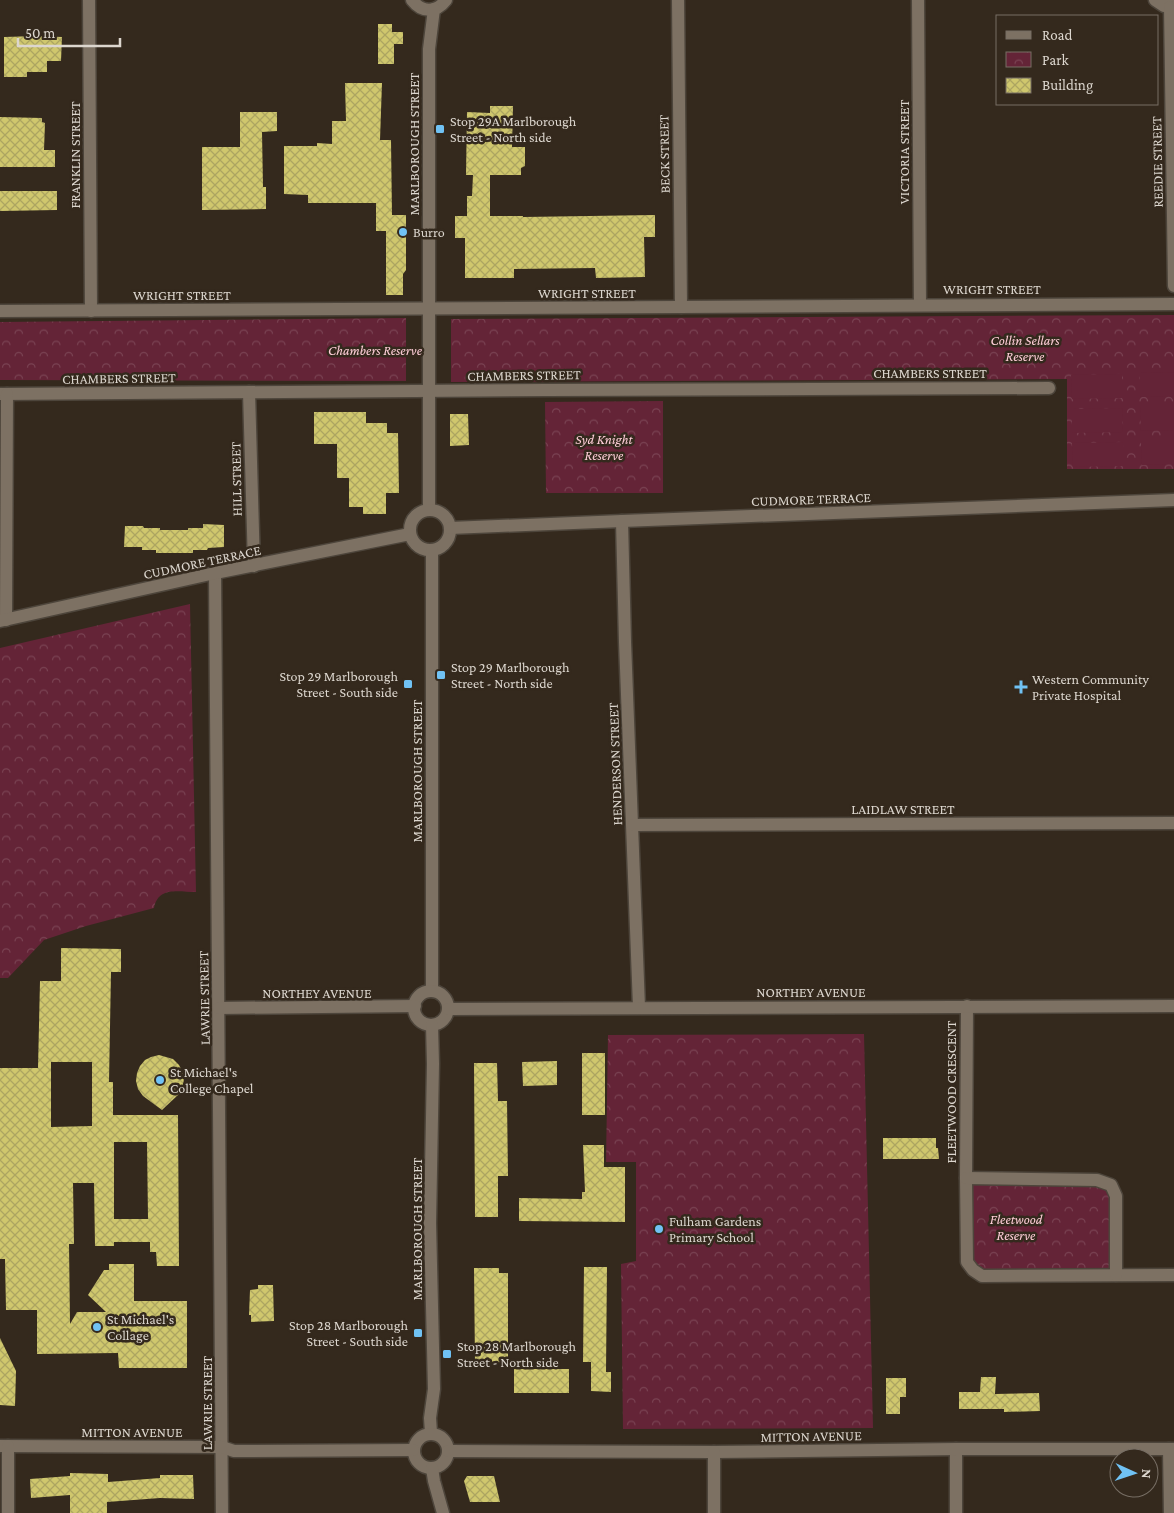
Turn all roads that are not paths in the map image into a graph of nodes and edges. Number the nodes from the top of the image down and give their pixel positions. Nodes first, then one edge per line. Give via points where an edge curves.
1 (89, 0) edge
2 (446, 0) edge
3 (678, 0) edge
4 (918, 0) edge
5 (1155, 0) edge
6 (416, 4) edge
7 (1172, 6) edge
8 (434, 10) junction
9 (429, 49) junction
10 (1174, 286) edge
11 (1174, 304) edge
12 (920, 305) junction
13 (681, 307) junction
14 (429, 309) junction
15 (0, 311) edge
16 (91, 311) junction
17 (1049, 388) dead end
18 (429, 391) junction
19 (249, 392) junction
20 (4, 394) edge
21 (1174, 500) edge
22 (429, 510) junction
23 (622, 520) junction
24 (450, 528) junction
25 (410, 534) junction
26 (432, 550) junction
27 (254, 566) junction
28 (215, 573) junction
29 (3, 620) edge
30 (1174, 823) edge
31 (633, 825) junction
32 (432, 991) junction
33 (414, 1006) junction
34 (967, 1006) junction
35 (1174, 1006) edge
36 (638, 1007) junction
37 (219, 1008) junction
38 (448, 1009) junction
39 (432, 1025) junction
40 (966, 1178) junction
41 (1116, 1275) junction
42 (1174, 1275) edge
43 (431, 1433) junction
44 (4, 1446) edge
45 (222, 1447) junction
46 (956, 1449) junction
47 (1172, 1449) edge
48 (413, 1450) junction
49 (448, 1451) junction
50 (714, 1452) junction
51 (432, 1468) junction
52 (8, 1513) edge
53 (222, 1513) edge
54 (443, 1513) edge
55 (714, 1513) edge
56 (956, 1513) edge
57 (1170, 1513) edge

1 - 16 street, FRANKLIN STREET
2 - 8 street
3 - 13 street, BECK STREET
4 - 12 street, VICTORIA STREET
5 - 7 street via 1164,6
6 - 8 street
6 - 9 street, MARLBOROUGH STREET
7 - 10 street, REEDIE STREET
8 - 9 street, MARLBOROUGH STREET
9 - 14 street, MARLBOROUGH STREET
11 - 12 street, WRIGHT STREET
12 - 13 street, WRIGHT STREET
13 - 14 street, WRIGHT STREET
14 - 16 street, WRIGHT STREET
14 - 18 street, MARLBOROUGH STREET
15 - 16 street, WRIGHT STREET
17 - 18 street, CHAMBERS STREET
18 - 19 street, CHAMBERS STREET
18 - 22 street, MARLBOROUGH STREET
19 - 20 street, CHAMBERS STREET
19 - 27 street, HILL STREET
20 - 29 street
21 - 23 street, CUDMORE TERRACE
22 - 24 street via 445,517
22 - 25 street via 416,515
23 - 24 street, CUDMORE TERRACE
23 - 31 street, HENDERSON STREET
24 - 26 street via 447,540
25 - 26 street via 418,546
25 - 27 street, CUDMORE TERRACE
26 - 32 street, MARLBOROUGH STREET
27 - 28 street, CUDMORE TERRACE
28 - 29 street, CUDMORE TERRACE
28 - 37 street, LAWRIE STREET
30 - 31 street, LAIDLAW STREET
31 - 36 street, HENDERSON STREET
32 - 33 street via 421,995
32 - 38 street via 444,998
33 - 37 street, NORTHEY AVENUE
33 - 39 street via 421,1022
34 - 35 street, NORTHEY AVENUE
34 - 36 street, NORTHEY AVENUE
34 - 40 street, FLEETWOOD CRESCENT
36 - 38 street, NORTHEY AVENUE
37 - 45 street, LAWRIE STREET
38 - 39 street via 441,1021
39 - 43 street, MARLBOROUGH STREET via 430,1223 434,1389
40 - 41 street, FLEETWOOD CRESCENT via 1097,1180 1111,1185 1116,1196
40 - 41 street, FLEETWOOD CRESCENT via 967,1262 982,1276
41 - 42 street, FLEETWOOD CRESCENT
43 - 48 street via 419,1437
43 - 49 street via 444,1439
44 - 45 street, MITTON AVENUE
44 - 52 street
45 - 48 street, MITTON AVENUE via 234,1451
45 - 53 street, LAWRIE STREET
46 - 47 street, MITTON AVENUE
46 - 50 street, MITTON AVENUE
46 - 56 street
47 - 57 street
48 - 51 street via 421,1465
49 - 50 street, MITTON AVENUE
49 - 51 street via 442,1464
50 - 55 street
51 - 54 street

